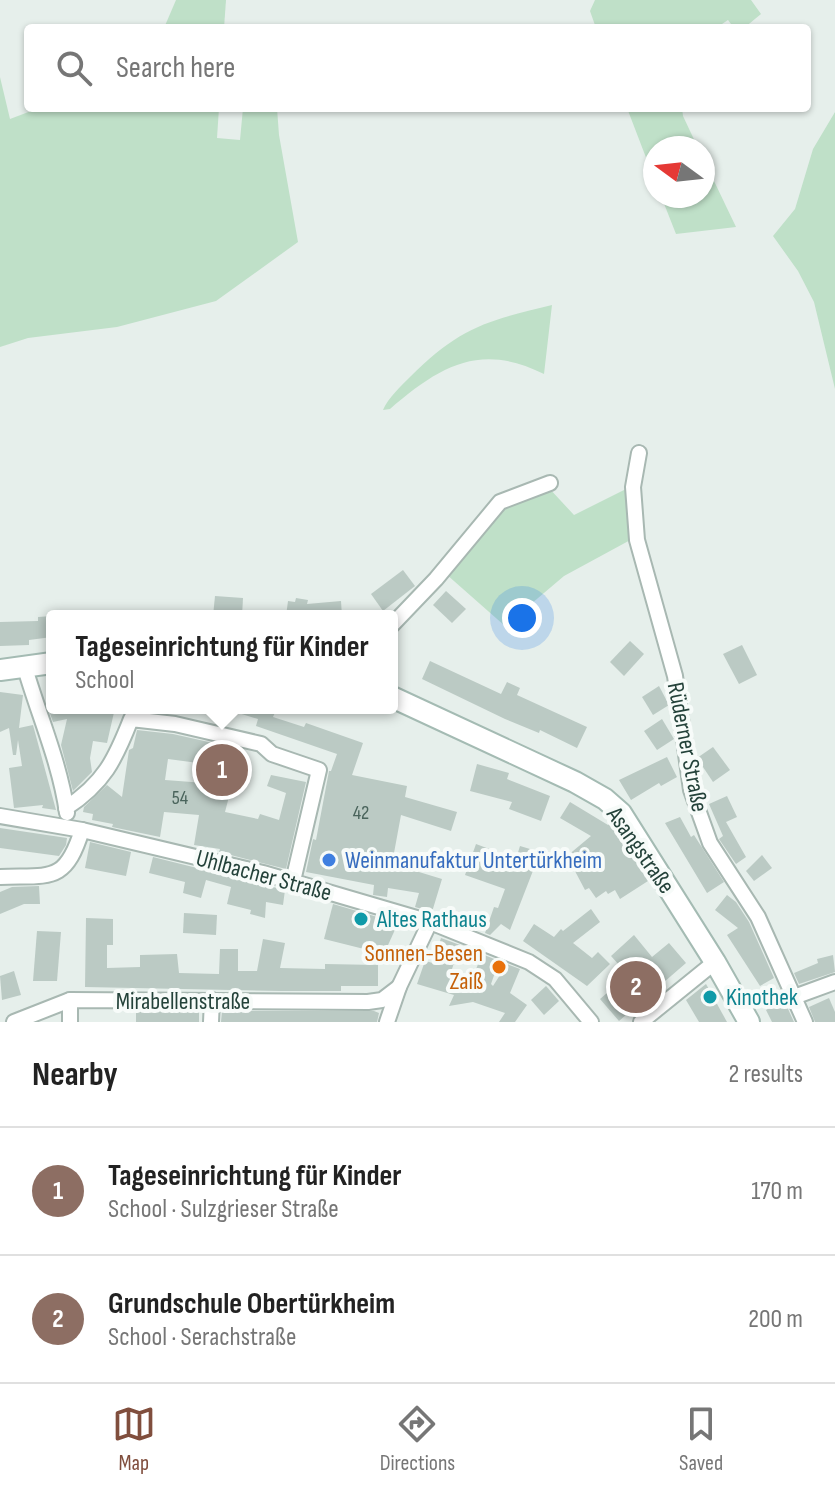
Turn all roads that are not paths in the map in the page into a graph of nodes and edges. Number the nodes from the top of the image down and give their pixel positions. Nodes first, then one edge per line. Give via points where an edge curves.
1 (639, 453) dead end
2 (550, 483) dead end
3 (398, 619) edge
4 (46, 664) edge
5 (25, 668) junction
6 (0, 670) edge
7 (398, 700) edge
8 (66, 808) junction
9 (0, 816) edge
10 (75, 828) junction
11 (0, 877) edge
12 (293, 881) junction
13 (430, 922) junction
14 (715, 962) junction
15 (835, 982) edge
16 (399, 987) junction
17 (794, 997) junction
18 (70, 1000) junction
19 (212, 1000) junction
20 (14, 1022) edge
21 (70, 1022) edge
22 (211, 1022) edge
23 (387, 1022) edge
24 (591, 1022) edge
25 (641, 1022) edge
26 (749, 1022) edge
27 (805, 1022) edge

1 - 17 street, Rüderner Straße via 633,492 637,540 675,676 691,790 710,843 758,917
2 - 3 street via 500,502
4 - 5 street
5 - 6 street
5 - 8 street
7 - 14 street, Asangstraße via 605,799 621,813
8 - 10 street
8 - 12 street via 108,771 131,719 261,744 272,754 319,770
9 - 10 street, Uhlbacher Straße
10 - 11 street via 75,853 57,872
10 - 12 street, Uhlbacher Straße
12 - 13 street, Uhlbacher Straße
13 - 16 street
13 - 24 street, Uhlbacher Straße via 529,962 555,979
14 - 25 street
14 - 26 street, Asangstraße
15 - 17 street
16 - 19 street, Mirabellenstraße via 382,1000 368,1002
16 - 23 street
17 - 27 street, Rüderner Straße
18 - 19 street, Mirabellenstraße
18 - 20 street, Mirabellenstraße
18 - 21 street
19 - 22 street

